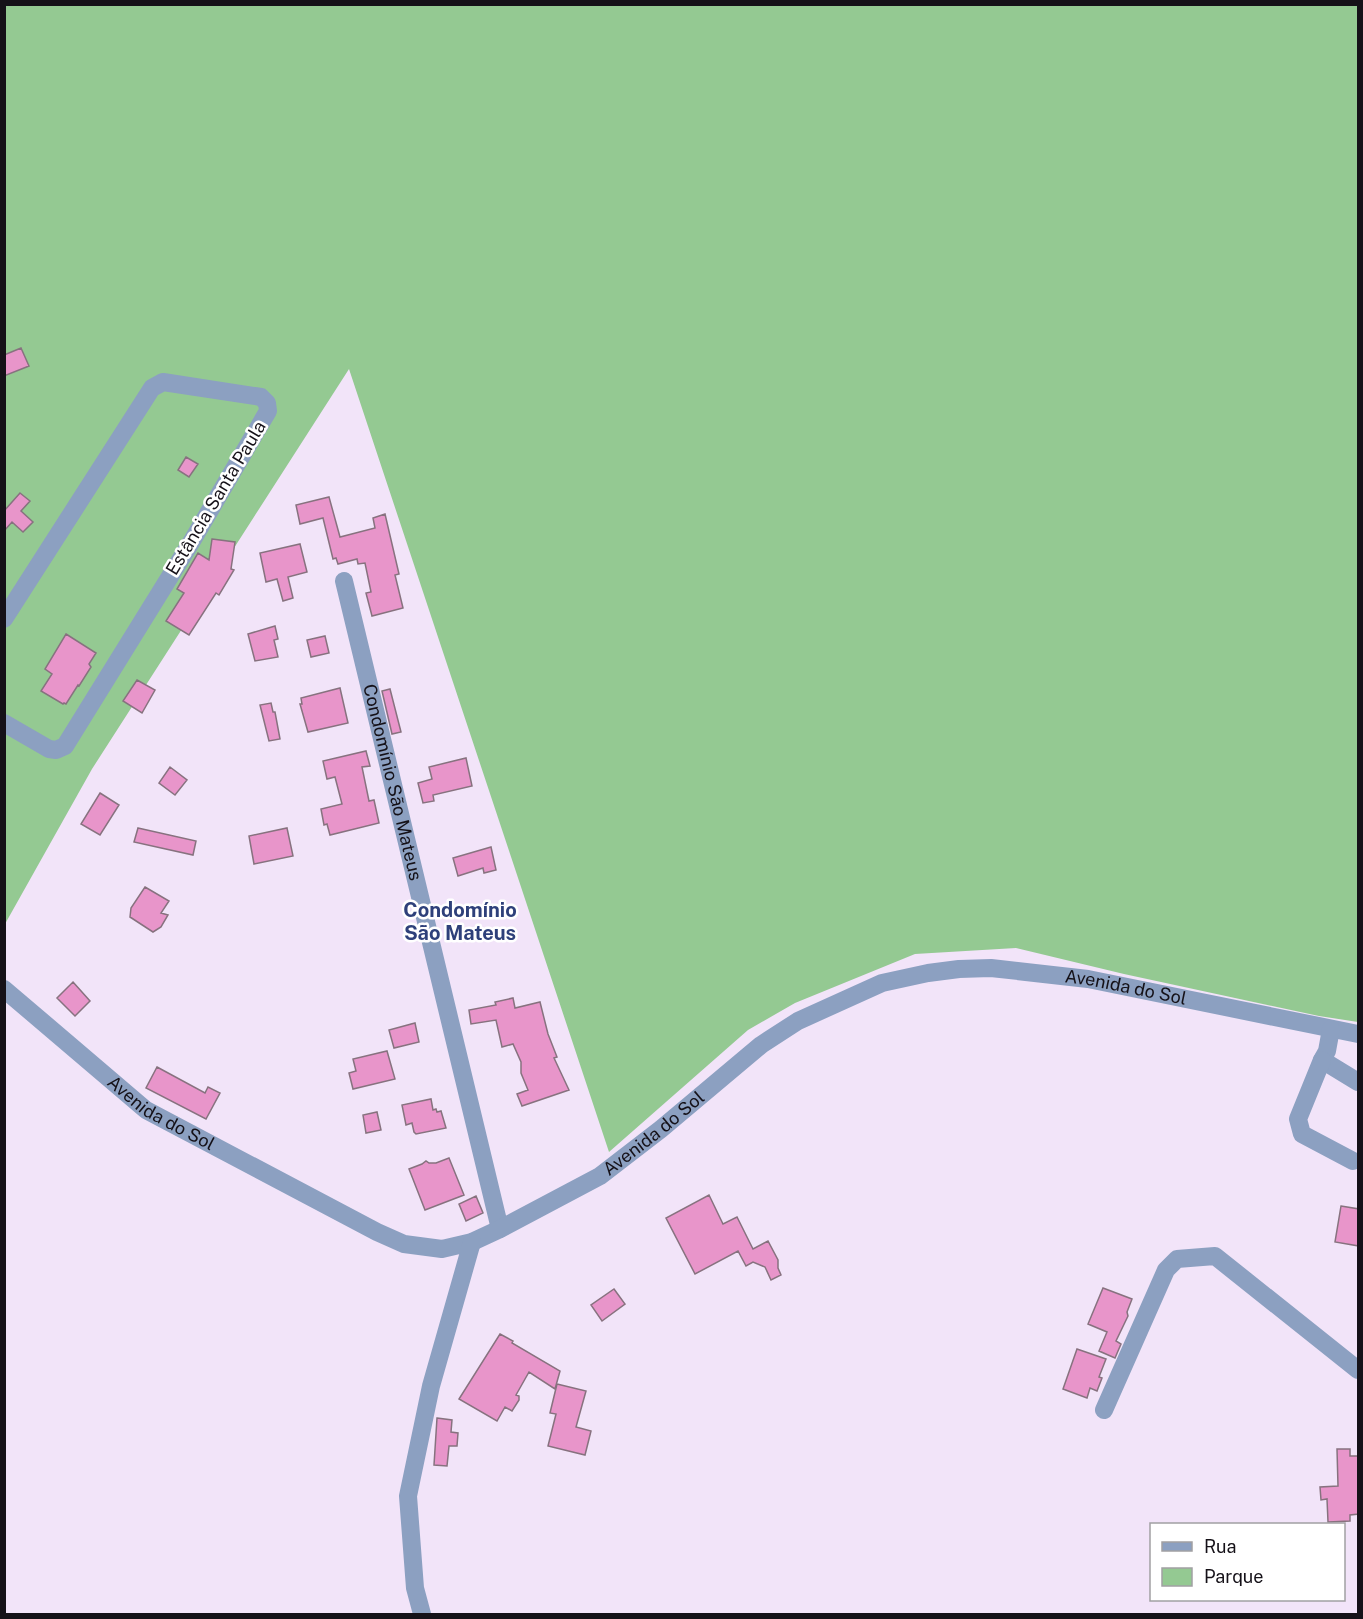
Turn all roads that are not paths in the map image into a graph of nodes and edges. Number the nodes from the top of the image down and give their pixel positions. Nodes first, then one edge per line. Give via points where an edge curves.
1 (344, 580) dead end
2 (4, 619) edge
3 (4, 723) edge
4 (4, 989) edge
5 (1331, 1029) junction
6 (1359, 1034) edge
7 (1323, 1060) junction
8 (1359, 1082) edge
9 (1353, 1161) dead end
10 (500, 1229) junction
11 (472, 1242) junction
12 (1359, 1370) edge
13 (1104, 1410) dead end
14 (422, 1614) edge

1 - 10 street, Condomínio São Mateus
2 - 3 street, Estância Santa Paula via 152,388 163,382 261,397 267,403 268,411 198,531 65,746 48,749
4 - 11 street, Avenida do Sol via 146,1110 253,1168 404,1244 442,1249
5 - 6 street, Avenida do Sol
5 - 7 street
5 - 10 street, Avenida do Sol via 1088,979 1010,969 959,969 882,983 770,1039 600,1176
7 - 8 street
7 - 9 street via 1298,1119 1299,1127 1302,1134
10 - 11 street, Avenida do Sol
11 - 14 street via 431,1386 408,1496 415,1588
12 - 13 street via 1215,1256 1177,1258 1166,1270

